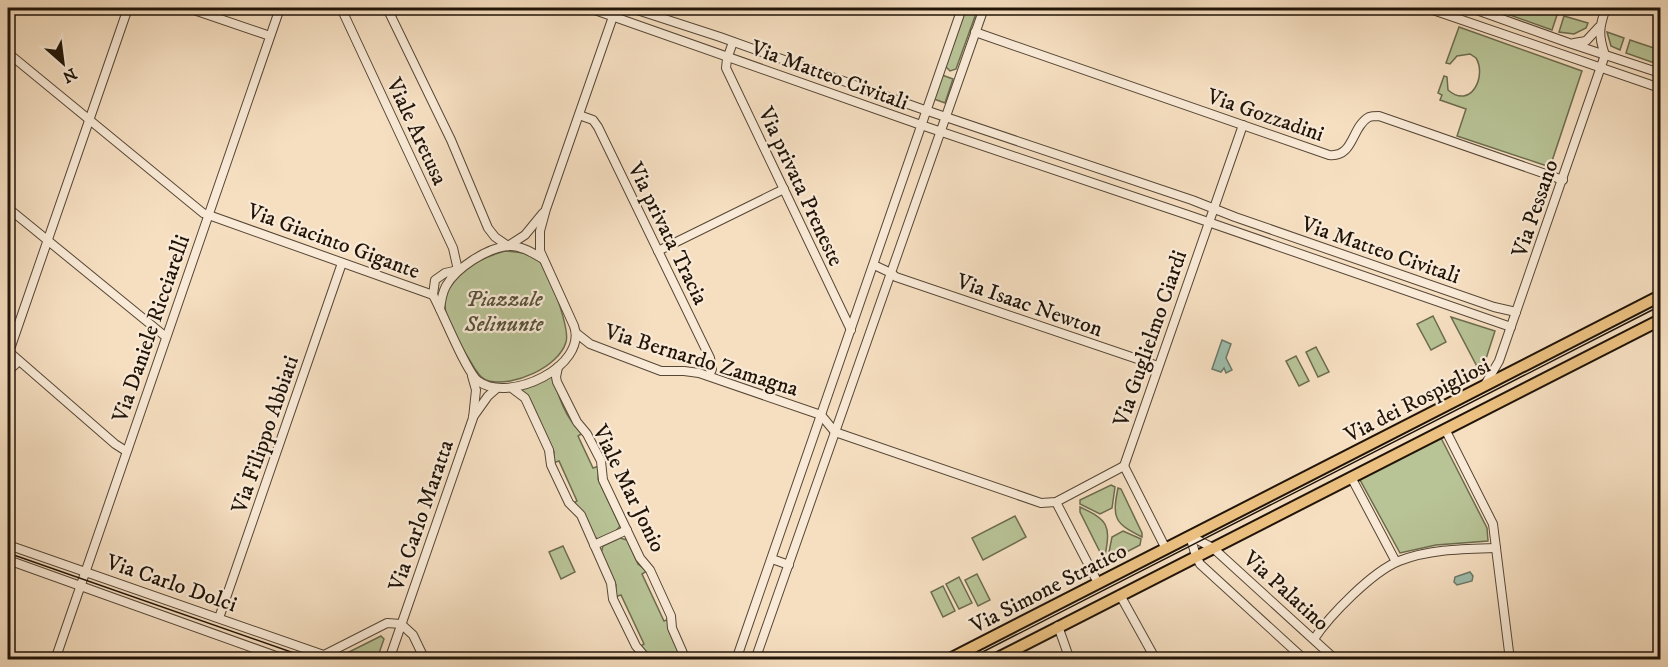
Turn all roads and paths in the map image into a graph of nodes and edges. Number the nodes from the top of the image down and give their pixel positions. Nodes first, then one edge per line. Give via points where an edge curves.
1 (128, 8) edge
2 (188, 8) edge
3 (280, 8) edge
4 (341, 8) edge
5 (387, 8) edge
6 (589, 8) edge
7 (616, 8) edge
8 (631, 8) edge
9 (962, 8) edge
10 (984, 8) edge
11 (1427, 8) edge
12 (1471, 8) edge
13 (1606, 8) edge
14 (613, 16) junction
15 (1599, 27) junction
16 (975, 32) junction
17 (270, 36) junction
18 (733, 42) junction
19 (1569, 43) junction
20 (8, 53) edge
21 (1605, 55) junction
22 (728, 56) junction
23 (1602, 67) junction
24 (1660, 73) edge
25 (1660, 87) edge
26 (926, 111) junction
27 (579, 115) junction
28 (945, 116) junction
29 (89, 118) junction
30 (963, 123) junction
31 (921, 125) junction
32 (1243, 125) junction
33 (940, 131) junction
34 (958, 136) junction
35 (1563, 180) junction
36 (784, 189) junction
37 (1192, 200) junction
38 (8, 208) edge
39 (546, 209) junction
40 (1212, 209) junction
41 (209, 215) junction
42 (1188, 215) junction
43 (1235, 217) junction
44 (1208, 222) junction
45 (1231, 230) junction
46 (47, 240) junction
47 (508, 246) junction
48 (658, 251) junction
49 (544, 260) junction
50 (342, 263) junction
51 (874, 265) junction
52 (458, 270) junction
53 (891, 273) junction
54 (433, 295) junction
55 (1660, 296) edge
56 (440, 309) junction
57 (1516, 312) junction
58 (1660, 320) edge
59 (1511, 327) junction
60 (851, 330) junction
61 (576, 333) junction
62 (166, 337) junction
63 (8, 352) edge
64 (19, 361) junction
65 (1499, 361) junction
66 (558, 366) junction
67 (1158, 366) junction
68 (8, 371) edge
69 (1512, 372) junction
70 (472, 376) junction
71 (709, 376) junction
72 (1481, 388) junction
73 (496, 389) junction
74 (513, 389) junction
75 (821, 415) junction
76 (473, 418) junction
77 (1445, 429) junction
78 (835, 432) junction
79 (126, 451) junction
80 (1124, 466) junction
81 (1351, 477) junction
82 (1056, 502) junction
83 (627, 530) junction
84 (1190, 536) junction
85 (8, 545) edge
86 (594, 545) junction
87 (1213, 548) junction
88 (1496, 548) junction
89 (1166, 549) junction
90 (1196, 556) junction
91 (8, 560) edge
92 (772, 560) junction
93 (1396, 562) junction
94 (789, 565) junction
95 (85, 571) junction
96 (1098, 583) junction
97 (80, 586) junction
98 (1119, 595) junction
99 (219, 618) junction
100 (401, 624) junction
101 (1058, 626) junction
102 (1314, 639) junction
103 (324, 657) edge
104 (55, 660) edge
105 (287, 660) edge
106 (338, 660) edge
107 (389, 660) edge
108 (425, 660) edge
109 (648, 660) edge
110 (686, 660) edge
111 (736, 660) edge
112 (755, 660) edge
113 (948, 660) edge
114 (994, 660) edge
115 (1070, 660) edge
116 (1156, 660) edge
117 (1305, 660) edge
118 (1336, 660) edge
119 (1510, 660) edge

1 - 29 street
2 - 17 street
3 - 17 street, Via Daniele Ricciarelli
4 - 52 street, Viale Aretusa via 453,248
5 - 47 street, Viale Aretusa via 451,140 488,228
6 - 14 street, Via Matteo Civitali
7 - 14 street
8 - 18 street, Via Matteo Civitali
9 - 26 street
10 - 16 street
11 - 23 street
12 - 19 street
13 - 15 street
14 - 22 street, Via Matteo Civitali
14 - 27 street
15 - 19 street via 1586,41
15 - 21 street
16 - 28 street
16 - 32 street, Via Gozzadini
17 - 41 street, Via Daniele Ricciarelli
18 - 22 street, Via Matteo Civitali
18 - 26 street, Via Matteo Civitali
19 - 21 street
20 - 29 street, Via Giacinto Gigante
21 - 23 street, Via Pessano
21 - 24 street
22 - 31 street, Via Matteo Civitali
22 - 36 street, Via privata Preneste via 726,68
23 - 25 street
23 - 35 street, Via Pessano
26 - 28 street, Via Matteo Civitali
26 - 31 street, Via Matteo Civitali
27 - 39 street
27 - 48 street, Via privata Tracia via 596,124
28 - 30 street, Via Matteo Civitali
28 - 33 street
29 - 41 street, Via Giacinto Gigante
29 - 46 street
30 - 34 street
30 - 37 street, Via Matteo Civitali
31 - 33 street, Via Matteo Civitali
31 - 51 street
32 - 35 street, Via Gozzadini via 1336,156 1347,148 1369,117 1379,116
32 - 40 street
33 - 34 street, Via Matteo Civitali
33 - 53 street
34 - 42 street, Via Matteo Civitali
35 - 57 street, Via Pessano
36 - 48 street
36 - 60 street, Via privata Preneste
37 - 40 street, Via Matteo Civitali
37 - 42 street
38 - 46 street
39 - 47 street via 525,235
39 - 49 street via 539,237
40 - 43 street, Via Matteo Civitali
40 - 44 street
41 - 50 street, Via Giacinto Gigante
41 - 62 street, Via Daniele Ricciarelli
42 - 44 street, Via Matteo Civitali
43 - 45 street
43 - 57 street, Via Matteo Civitali
44 - 45 street, Via Matteo Civitali
44 - 67 street, Via Guglielmo Ciardi
45 - 59 street, Via Matteo Civitali
46 - 62 street
46 - 63 street
47 - 49 street
47 - 52 street via 480,256
48 - 71 street, Via privata Tracia via 710,358
49 - 61 street
50 - 54 street, Via Giacinto Gigante
50 - 99 street, Via Filippo Abbiati
51 - 53 street, Via Isaac Newton
51 - 60 street
52 - 54 street via 435,280
52 - 56 street via 445,287
53 - 67 street, Via Isaac Newton
53 - 78 street
54 - 56 street, Via Giacinto Gigante
55 - 69 main road, Via dei Rospigliosi
56 - 70 street
57 - 59 street, Via Pessano
58 - 77 main road, Via dei Rospigliosi
59 - 65 street, Via Pessano
60 - 75 street
61 - 66 street via 572,348
61 - 71 street, Via Bernardo Zamagna via 590,344 661,371 684,370
62 - 79 street, Via Daniele Ricciarelli
63 - 64 street
64 - 68 street
64 - 79 street
65 - 69 street via 1500,366
65 - 72 street, Via Pessano
66 - 74 street
66 - 83 street, Viale Mar Jonio via 557,382 601,461 603,480
67 - 80 street, Via Guglielmo Ciardi
69 - 72 main road, Via dei Rospigliosi
70 - 73 street
70 - 76 street, Via Carlo Maratta via 476,390
71 - 75 street, Via Bernardo Zamagna
72 - 84 main road, Via dei Rospigliosi
73 - 74 street
73 - 76 street, Via Carlo Maratta
74 - 86 street via 525,398 568,503 581,515
75 - 78 street
75 - 92 street
76 - 100 street, Via Carlo Maratta
77 - 81 main road, Via dei Rospigliosi
77 - 88 street via 1493,524
78 - 82 street via 1041,503
78 - 94 street
79 - 95 street, Via Daniele Ricciarelli
80 - 82 street
80 - 89 street
81 - 87 main road, Via dei Rospigliosi
81 - 93 street
82 - 96 street
83 - 86 street
83 - 110 street, Viale Mar Jonio via 659,589
84 - 87 street
84 - 89 main road, Via dei Rospigliosi
84 - 90 street
85 - 95 street, Via Carlo Dolci
86 - 109 street via 611,583 613,599 636,646
87 - 90 main road, Via dei Rospigliosi
87 - 102 street, Via Palatino
88 - 93 street via 1432,553
88 - 119 street
89 - 96 main road, Via Simone Stratico
90 - 98 main road, Via Simone Stratico
90 - 117 street, Via Palatino via 1200,564
91 - 97 street, Via Carlo Dolci
92 - 94 street
92 - 111 street
93 - 102 street via 1346,602
94 - 112 street
95 - 97 street, Via Daniele Ricciarelli
95 - 99 street, Via Carlo Dolci
96 - 113 main road, Via Simone Stratico
97 - 104 street, Via Daniele Ricciarelli
97 - 105 street, Via Carlo Dolci
98 - 101 main road, Via Simone Stratico
98 - 116 street
99 - 103 street, Via Carlo Dolci
100 - 103 street via 387,623
100 - 107 street, Via Carlo Maratta
100 - 108 street via 413,635
101 - 114 main road, Via Simone Stratico
101 - 115 street
102 - 118 street, Via Palatino
103 - 106 street, Via Carlo Dolci

